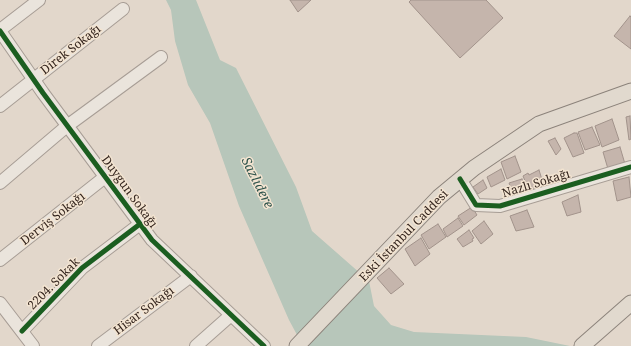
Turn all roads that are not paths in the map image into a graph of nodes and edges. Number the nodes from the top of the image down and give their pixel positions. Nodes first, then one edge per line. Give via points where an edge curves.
1 (39, 0) edge
2 (123, 9) dead end
3 (0, 30) edge
4 (161, 57) dead end
5 (33, 79) junction
6 (630, 90) edge
7 (0, 106) edge
8 (67, 126) junction
9 (631, 167) edge
10 (105, 177) junction
11 (460, 179) junction
12 (0, 183) edge
13 (140, 224) junction
14 (0, 260) edge
15 (191, 276) junction
16 (0, 303) edge
17 (631, 303) edge
18 (231, 315) junction
19 (22, 331) junction
20 (33, 346) edge
21 (98, 346) edge
22 (196, 346) edge
23 (264, 346) edge
24 (297, 346) edge
25 (582, 346) edge

1 - 3 street
2 - 5 street, Direk Sokağı
3 - 5 street, Duygun Sokağı
4 - 8 street
5 - 7 street, Direk Sokağı
5 - 8 street, Duygun Sokağı
6 - 11 main road, Eski İstanbul Caddesi via 538,124
8 - 10 street, Duygun Sokağı
8 - 12 street
9 - 11 street, Nazlı Sokağı via 500,206 476,205
10 - 13 street, Duygun Sokağı
10 - 14 street, Derviş Sokağı
11 - 24 main road, Eski İstanbul Caddesi via 439,197
13 - 15 street, Duygun Sokağı via 152,240
13 - 19 street, 2204. Sokak via 82,268
15 - 18 street, Duygun Sokağı
15 - 21 street, Hisar Sokağı
16 - 19 street
17 - 25 main road
18 - 22 street
18 - 23 street, Duygun Sokağı
19 - 20 street

